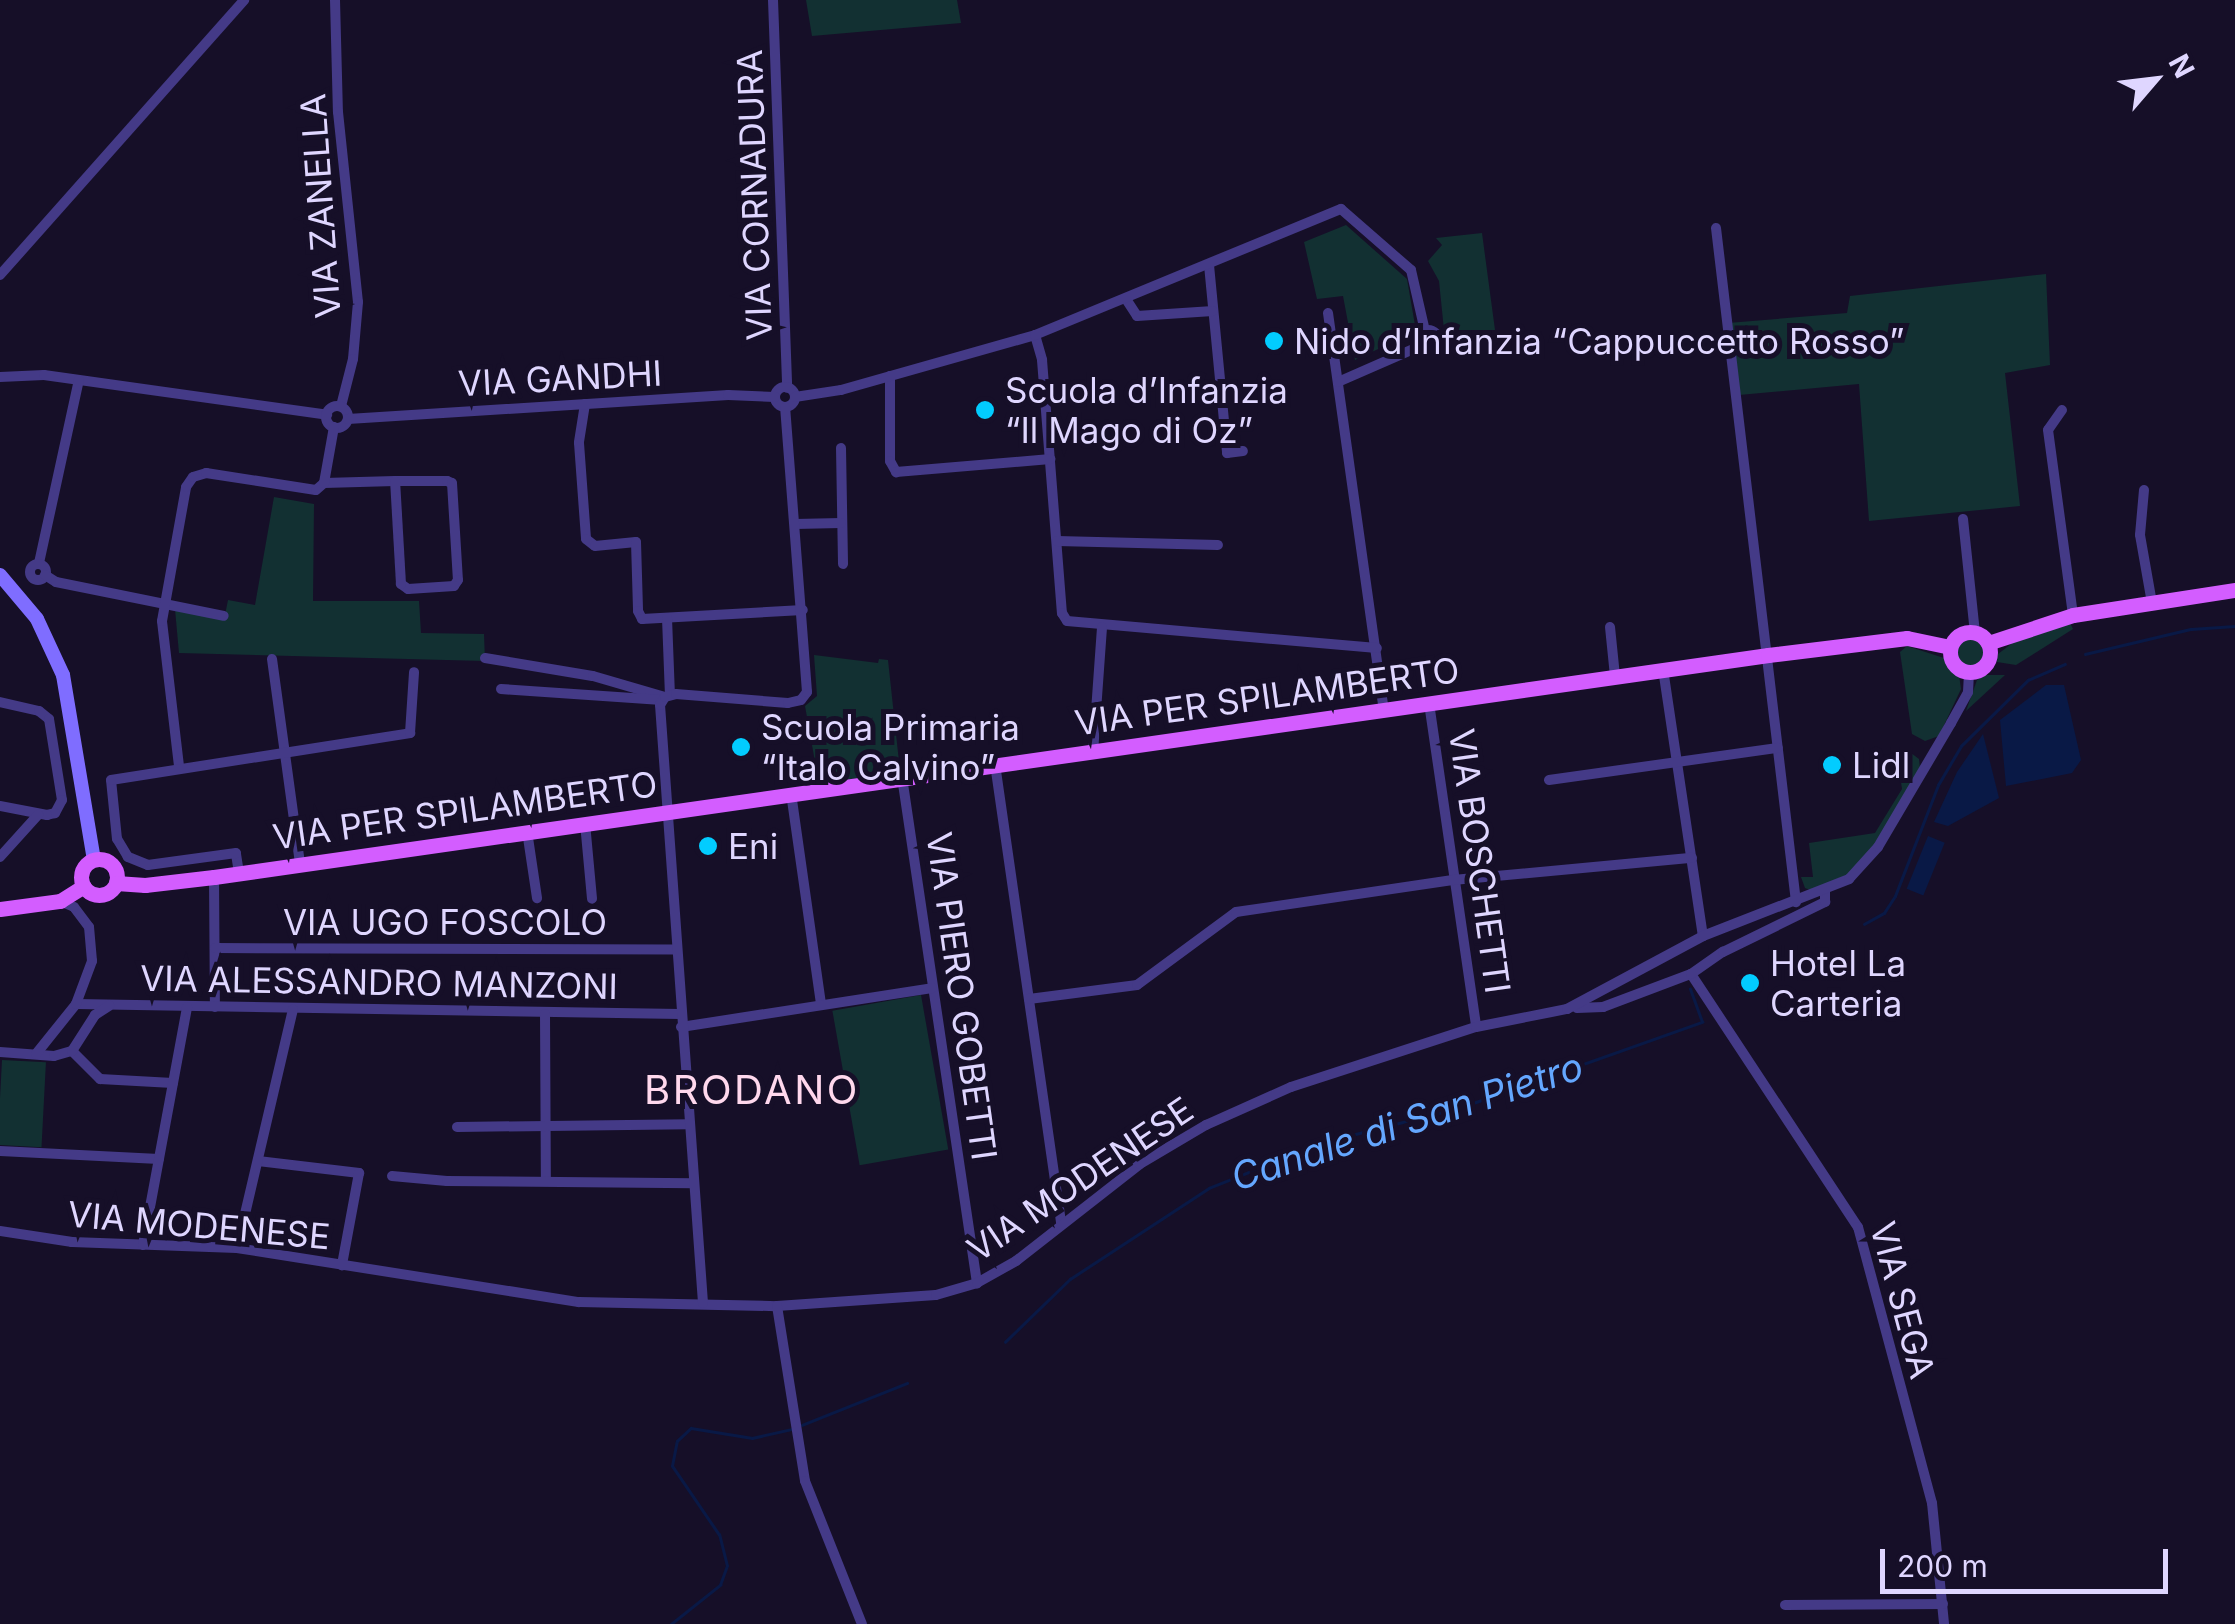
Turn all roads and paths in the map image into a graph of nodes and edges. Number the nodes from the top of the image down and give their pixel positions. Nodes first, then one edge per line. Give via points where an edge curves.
1 (244, 0) edge
2 (334, 0) edge
3 (774, 0) edge
4 (1716, 228) dead end
5 (1209, 265) junction
6 (0, 275) edge
7 (1126, 299) junction
8 (1212, 311) junction
9 (1328, 313) dead end
10 (1425, 330) junction
11 (1035, 334) junction
12 (1439, 342) junction
13 (1487, 342) dead end
14 (1418, 347) junction
15 (890, 376) junction
16 (0, 377) edge
17 (79, 380) junction
18 (1338, 382) junction
19 (787, 388) junction
20 (775, 396) junction
21 (795, 398) junction
22 (585, 404) junction
23 (341, 406) junction
24 (786, 408) junction
25 (2062, 410) dead end
26 (327, 415) junction
27 (348, 418) junction
28 (334, 427) junction
29 (841, 448) dead end
30 (1243, 451) dead end
31 (1050, 459) junction
32 (395, 482) junction
33 (324, 483) junction
34 (2144, 490) dead end
35 (1962, 519) dead end
36 (841, 523) junction
37 (795, 524) junction
38 (1056, 541) junction
39 (1218, 545) dead end
40 (40, 563) junction
41 (843, 564) dead end
42 (0, 576) edge
43 (31, 576) junction
44 (45, 576) junction
45 (14, 590) junction
46 (2235, 590) edge
47 (166, 601) junction
48 (2152, 603) junction
49 (803, 610) junction
50 (2073, 615) junction
51 (224, 616) dead end
52 (667, 618) junction
53 (1102, 627) junction
54 (1610, 627) dead end
55 (1982, 638) junction
56 (1950, 647) junction
57 (1377, 648) junction
58 (1768, 655) junction
59 (484, 658) dead end
60 (272, 659) dead end
61 (1663, 670) junction
62 (414, 672) dead end
63 (1969, 672) junction
64 (1616, 676) junction
65 (502, 689) dead end
66 (666, 697) junction
67 (0, 702) edge
68 (1429, 703) junction
69 (1384, 709) junction
70 (1778, 748) junction
71 (282, 751) junction
72 (1093, 753) junction
73 (995, 764) junction
74 (1678, 764) junction
75 (179, 766) junction
76 (902, 776) junction
77 (1549, 780) dead end
78 (791, 793) junction
79 (0, 806) edge
80 (666, 811) junction
81 (38, 814) junction
82 (585, 822) junction
83 (527, 831) junction
84 (0, 857) edge
85 (1692, 858) junction
86 (94, 860) junction
87 (300, 864) junction
88 (239, 873) junction
89 (214, 877) junction
90 (1453, 880) junction
91 (116, 883) junction
92 (84, 886) junction
93 (1826, 890) junction
94 (538, 898) dead end
95 (592, 899) dead end
96 (60, 901) junction
97 (1796, 902) junction
98 (0, 909) edge
99 (1703, 936) junction
100 (216, 948) junction
101 (675, 950) junction
102 (1691, 974) junction
103 (932, 988) junction
104 (1029, 999) junction
105 (76, 1004) junction
106 (110, 1005) junction
107 (821, 1005) junction
108 (187, 1007) junction
109 (214, 1007) junction
110 (293, 1009) junction
111 (1568, 1009) junction
112 (545, 1014) junction
113 (680, 1021) junction
114 (1476, 1027) junction
115 (72, 1050) junction
116 (0, 1052) edge
117 (36, 1054) junction
118 (173, 1082) junction
119 (545, 1124) junction
120 (688, 1124) junction
121 (456, 1127) dead end
122 (0, 1151) edge
123 (158, 1159) junction
124 (258, 1161) junction
125 (392, 1176) dead end
126 (546, 1181) junction
127 (693, 1183) junction
128 (1061, 1223) junction
129 (0, 1232) edge
130 (143, 1245) junction
131 (236, 1248) junction
132 (342, 1265) junction
133 (978, 1282) junction
134 (703, 1303) junction
135 (777, 1306) junction
136 (1943, 1604) junction
137 (1785, 1606) dead end
138 (862, 1624) edge
139 (1944, 1624) edge

1 - 6 street
2 - 23 street, VIA ZANELLA via 358,302
3 - 19 street, VIA CORNADURA
4 - 58 street
5 - 7 street
5 - 8 street
5 - 10 street via 1341,209 1412,270
7 - 8 street via 1132,314 1143,317
7 - 11 street
8 - 30 street via 1227,453
9 - 18 street
10 - 12 street
10 - 14 street
11 - 15 street
11 - 31 street
12 - 13 street
12 - 14 street via 1432,352
14 - 18 street
15 - 21 street
15 - 31 street via 890,461 896,472
16 - 17 street
17 - 26 street
17 - 40 street
18 - 57 street
19 - 20 street
19 - 21 street
20 - 22 street, VIA GANDHI
20 - 24 street
21 - 24 street
22 - 27 street, VIA GANDHI
22 - 52 street via 579,444 586,539 595,546 636,542 638,612 646,621
23 - 26 street
23 - 27 street
24 - 37 street
25 - 50 street via 2048,430
26 - 28 street
27 - 28 street
28 - 33 street
29 - 36 street
31 - 38 street
32 - 32 street via 401,584 454,586 454,486
32 - 33 street
33 - 47 street via 311,491 206,473 194,477 186,488
34 - 48 street via 2140,535
35 - 55 street
36 - 37 street
36 - 41 street
37 - 49 street
38 - 39 street
38 - 53 street via 1065,618
40 - 43 street via 31,567
40 - 44 street
42 - 45 main road
43 - 44 street
43 - 45 street
44 - 47 street
45 - 86 main road via 50,642 63,675
46 - 48 main road
47 - 51 street
47 - 75 street via 162,621
48 - 50 main road
49 - 52 street
49 - 66 street via 808,686 800,700
50 - 55 main road
52 - 66 street
53 - 57 street
53 - 72 street
54 - 64 street
55 - 56 main road via 1960,634
55 - 63 main road via 1987,663
56 - 58 main road, VIA PER SPILAMBERTO via 1906,638
56 - 63 main road via 1952,662
57 - 69 street
58 - 61 main road, VIA PER SPILAMBERTO
58 - 70 street
59 - 66 street via 593,676
60 - 71 street
61 - 64 main road, VIA PER SPILAMBERTO
61 - 74 street
62 - 71 street via 410,733
63 - 93 street, VIA MODENESE via 1966,694 1878,847 1848,879
64 - 68 main road, VIA PER SPILAMBERTO
65 - 66 street
66 - 80 street
67 - 81 street via 49,719 62,800 55,813
68 - 69 main road, VIA PER SPILAMBERTO
68 - 90 street, VIA BOSCHETTI
69 - 72 main road, VIA PER SPILAMBERTO
70 - 74 street
70 - 97 street
71 - 75 street
71 - 87 street
72 - 73 main road, VIA PER SPILAMBERTO
73 - 76 main road, VIA PER SPILAMBERTO
73 - 104 street
74 - 77 street
74 - 85 street
75 - 88 street via 111,780 119,845 128,858 148,865 236,853
76 - 78 main road, VIA PER SPILAMBERTO
76 - 103 street, VIA PIERO GOBETTI
78 - 80 main road, VIA PER SPILAMBERTO
78 - 107 street
79 - 81 street
80 - 82 main road, VIA PER SPILAMBERTO
80 - 101 street
81 - 84 street
82 - 83 main road, VIA PER SPILAMBERTO
82 - 95 street
83 - 87 main road, VIA PER SPILAMBERTO
83 - 94 street
85 - 90 street
85 - 99 street
86 - 91 main road via 112,864
86 - 92 main road via 83,871
87 - 88 main road, VIA PER SPILAMBERTO
88 - 89 main road, VIA PER SPILAMBERTO
89 - 91 main road, VIA PER SPILAMBERTO
89 - 100 street
90 - 104 street via 1236,912 1137,986
90 - 114 street, VIA BOSCHETTI
91 - 92 main road, VIA PER SPILAMBERTO via 98,895
92 - 96 main road, VIA PER SPILAMBERTO
93 - 97 street, VIA MODENESE
93 - 102 street via 1825,902
96 - 98 main road, VIA PER SPILAMBERTO
96 - 105 street via 74,906 89,927 92,961
97 - 99 street, VIA MODENESE
99 - 111 street, VIA MODENESE
100 - 101 street, VIA UGO FOSCOLO
100 - 109 street
101 - 113 street
102 - 111 street via 1602,1007
102 - 136 street, VIA SEGA via 1858,1227 1932,1504
103 - 107 street, VIA ALESSANDRO MANZONI
103 - 133 street, VIA PIERO GOBETTI
104 - 128 street
105 - 106 street, VIA ALESSANDRO MANZONI
105 - 117 street
106 - 108 street, VIA ALESSANDRO MANZONI
106 - 115 street via 95,1015
107 - 113 street, VIA ALESSANDRO MANZONI
108 - 109 street, VIA ALESSANDRO MANZONI
108 - 118 street
109 - 110 street, VIA ALESSANDRO MANZONI
110 - 112 street, VIA ALESSANDRO MANZONI
110 - 124 street
111 - 114 street, VIA MODENESE
112 - 113 street, VIA ALESSANDRO MANZONI
112 - 119 street
113 - 120 street
114 - 128 street, VIA MODENESE via 1291,1087 1206,1125
115 - 117 street
115 - 118 street via 100,1078
116 - 117 street
118 - 123 street
119 - 120 street
119 - 121 street
119 - 126 street
120 - 127 street
122 - 123 street
123 - 130 street
124 - 131 street
124 - 132 street via 359,1173
125 - 126 street
126 - 127 street
127 - 134 street
128 - 133 street, VIA MODENESE
129 - 130 street, VIA MODENESE
130 - 131 street, VIA MODENESE
131 - 132 street, VIA MODENESE
132 - 134 street, VIA MODENESE via 579,1302
133 - 135 street, VIA MODENESE via 936,1295
134 - 135 street, VIA MODENESE
135 - 138 street via 805,1481
136 - 137 street
136 - 139 street, VIA SEGA

